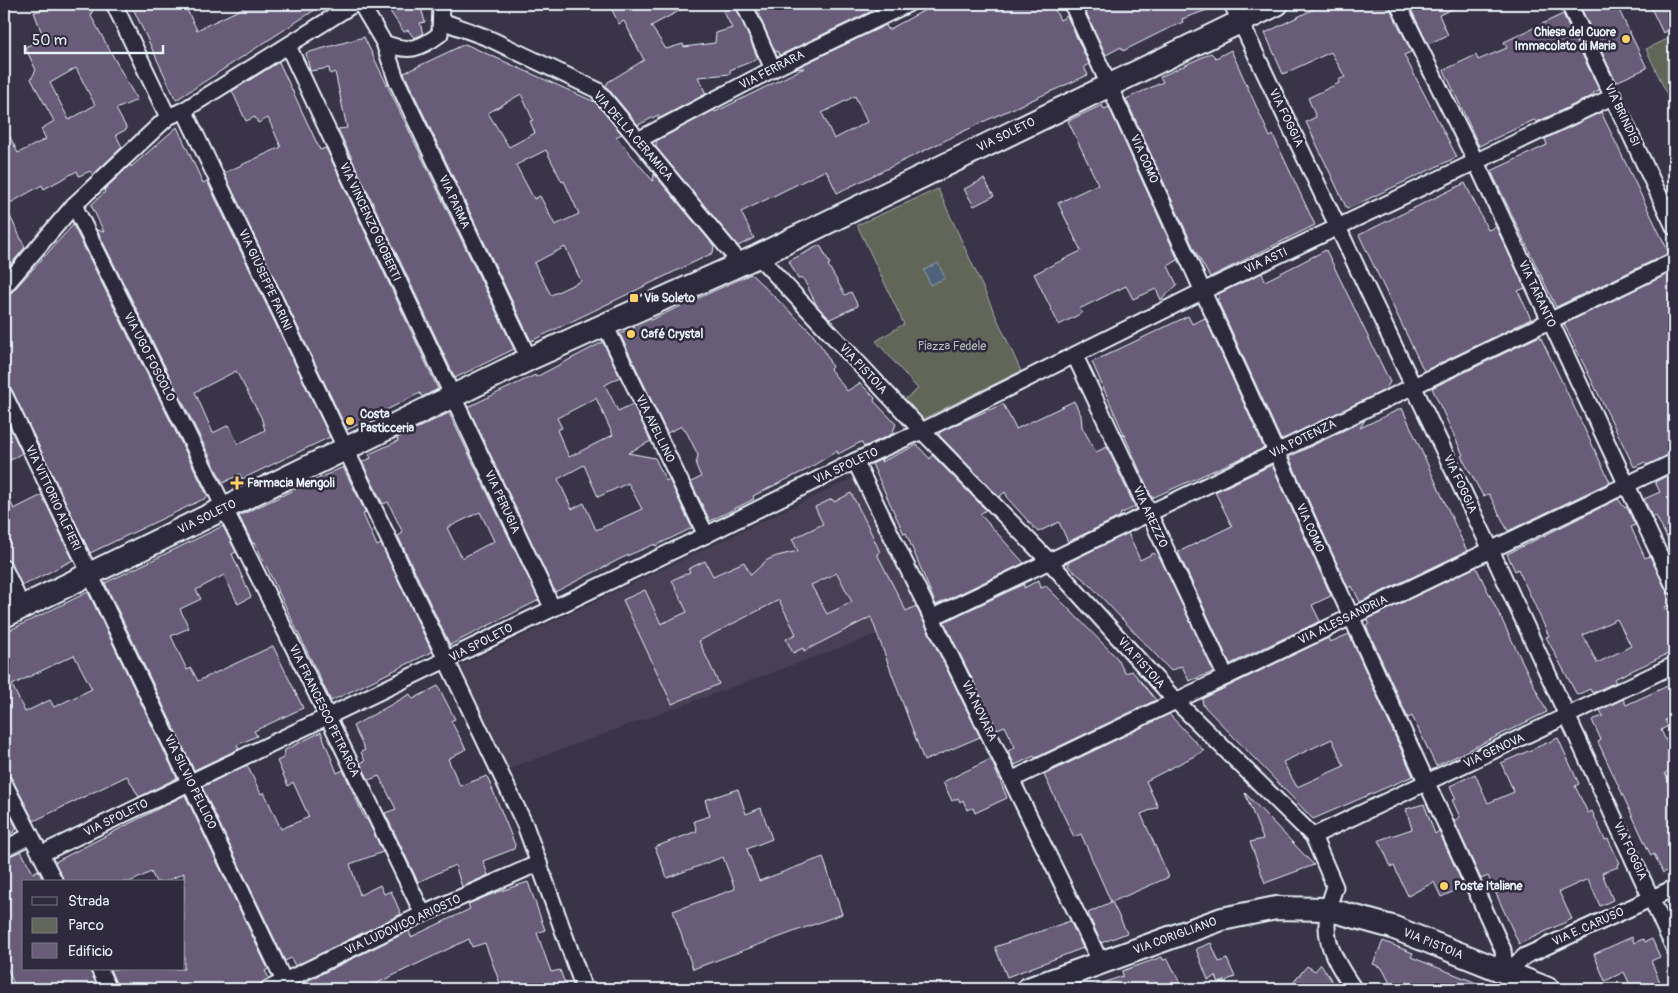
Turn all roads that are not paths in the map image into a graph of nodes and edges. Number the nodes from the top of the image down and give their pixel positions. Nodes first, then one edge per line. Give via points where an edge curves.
1 (114, 4) edge
2 (354, 4) edge
3 (361, 4) edge
4 (441, 4) edge
5 (744, 4) edge
6 (907, 4) edge
7 (1072, 4) edge
8 (1278, 4) edge
9 (1398, 4) edge
10 (1569, 4) edge
11 (1236, 13) edge
12 (442, 21) junction
13 (384, 43) junction
14 (288, 46) junction
15 (773, 69) junction
16 (1110, 85) junction
17 (1614, 96) junction
18 (184, 110) junction
19 (168, 117) junction
20 (638, 140) junction
21 (1476, 162) junction
22 (74, 205) junction
23 (1338, 226) junction
24 (1674, 227) edge
25 (750, 260) junction
26 (1674, 261) edge
27 (4, 287) edge
28 (1203, 291) junction
29 (1549, 321) junction
30 (604, 323) junction
31 (1075, 356) junction
32 (529, 359) junction
33 (1413, 386) junction
34 (4, 394) edge
35 (453, 398) junction
36 (922, 431) junction
37 (345, 450) junction
38 (1276, 452) junction
39 (855, 461) junction
40 (1674, 462) edge
41 (1627, 484) junction
42 (225, 508) junction
43 (1149, 513) junction
44 (706, 535) junction
45 (1491, 550) junction
46 (1048, 560) junction
47 (4, 568) edge
48 (89, 575) junction
49 (1674, 586) edge
50 (552, 607) junction
51 (13, 612) edge
52 (1350, 616) junction
53 (933, 617) junction
54 (446, 660) junction
55 (1674, 665) edge
56 (1226, 677) junction
57 (1175, 700) junction
58 (327, 715) junction
59 (1567, 716) junction
60 (1012, 779) junction
61 (191, 782) junction
62 (1428, 782) junction
63 (4, 783) edge
64 (30, 836) junction
65 (1313, 836) junction
66 (4, 849) edge
67 (41, 854) junction
68 (539, 863) junction
69 (54, 880) edge
70 (1674, 888) edge
71 (1652, 898) junction
72 (1327, 909) junction
73 (423, 914) junction
74 (1674, 948) edge
75 (1101, 963) junction
76 (100, 970) edge
77 (1505, 973) junction
78 (286, 985) edge
79 (109, 989) edge
80 (268, 989) edge
81 (584, 989) edge
82 (1028, 989) edge
83 (1354, 989) edge
84 (1548, 989) edge

1 - 19 street
2 - 14 street
3 - 13 street, VIA PARMA
4 - 12 street
5 - 15 street
6 - 15 street, VIA FERRARA
7 - 16 street, VIA COMO
8 - 11 street, VIA SOLETO
9 - 21 street, VIA TARANTO
10 - 17 street, VIA BRINDISI
11 - 16 street, VIA SOLETO
11 - 23 street, VIA FOGGIA
12 - 13 street via 440,34 424,46 402,50
12 - 20 street, VIA DELLA CERAMICA via 488,38 597,90
13 - 32 street, VIA PARMA via 396,79
14 - 18 street
14 - 35 street, VIA VINCENZO GIOBERTI
15 - 20 street, VIA FERRARA
16 - 25 street, VIA SOLETO
16 - 28 street, VIA COMO
17 - 21 street, VIA ASTI
17 - 24 street, VIA BRINDISI
18 - 19 street
18 - 37 street, VIA GIUSEPPE PARINI
19 - 22 street
20 - 25 street, VIA DELLA CERAMICA
21 - 23 street, VIA ASTI
21 - 29 street, VIA TARANTO
22 - 27 street
22 - 42 street, VIA UGO FOSCOLO
23 - 28 street, VIA ASTI
23 - 33 street, VIA FOGGIA
25 - 30 street, VIA SOLETO
25 - 36 street, VIA PISTOIA
26 - 29 street, VIA POTENZA
28 - 31 street, VIA ASTI
28 - 38 street, VIA COMO
29 - 33 street, VIA POTENZA
29 - 41 street, VIA TARANTO
30 - 32 street, VIA SOLETO
30 - 44 street, VIA AVELLINO
31 - 36 street, VIA ASTI
31 - 43 street, VIA AREZZO
32 - 35 street, VIA SOLETO
33 - 38 street, VIA POTENZA
33 - 45 street, VIA FOGGIA
34 - 48 street, VIA VITTORIO ALFIERI
35 - 37 street, VIA SOLETO
35 - 50 street, VIA PERUGIA
36 - 39 street, VIA SPOLETO
36 - 46 street, VIA PISTOIA
37 - 42 street, VIA SOLETO
37 - 54 street, VIA GIUSEPPE PARINI
38 - 43 street, VIA POTENZA
38 - 52 street, VIA COMO
39 - 44 street, VIA SPOLETO
39 - 53 street, VIA NOVARA
40 - 41 street, VIA ALESSANDRIA
41 - 45 street, VIA ALESSANDRIA
41 - 49 street, VIA TARANTO
42 - 48 street, VIA SOLETO
42 - 58 street, VIA FRANCESCO PETRARCA
43 - 46 street, VIA POTENZA
43 - 56 street, VIA AREZZO
44 - 50 street, VIA SPOLETO
45 - 52 street, VIA ALESSANDRIA
45 - 59 street, VIA FOGGIA
46 - 53 street, VIA POTENZA
46 - 57 street, VIA PISTOIA
47 - 51 street
48 - 51 street, VIA SOLETO
48 - 61 street, VIA SILVIO PELLICO
50 - 54 street, VIA SPOLETO
52 - 56 street, VIA ALESSANDRIA
52 - 62 street, VIA COMO
53 - 60 street, VIA NOVARA
54 - 58 street, VIA SPOLETO
54 - 68 street, VIA GIUSEPPE PARINI via 526,825
55 - 59 street, VIA GENOVA
56 - 57 street, VIA ALESSANDRIA
57 - 60 street, VIA ALESSANDRIA
57 - 65 street, VIA PISTOIA
58 - 61 street, VIA SPOLETO
58 - 73 street, VIA FRANCESCO PETRARCA
59 - 62 street, VIA GENOVA
59 - 71 street, VIA FOGGIA
60 - 75 street, VIA NOVARA
61 - 67 street, VIA SPOLETO
61 - 78 street, VIA SILVIO PELLICO
62 - 65 street, VIA GENOVA
62 - 77 street, VIA COMO via 1503,950
63 - 64 street
64 - 66 street
64 - 67 street
65 - 72 street, VIA PISTOIA via 1335,887
67 - 69 street
68 - 73 street, VIA LUDOVICO ARIOSTO
68 - 81 street, VIA GIUSEPPE PARINI
70 - 71 street, VIA E. CARUSO
71 - 74 street, VIA FOGGIA
71 - 77 street, VIA E. CARUSO via 1525,956
72 - 75 street, VIA CORIGLIANO via 1276,908 1222,919
72 - 77 street, VIA PISTOIA via 1392,928
72 - 83 street via 1328,942 1338,966
73 - 78 street, VIA LUDOVICO ARIOSTO
75 - 82 street, VIA CORIGLIANO
76 - 79 street
77 - 84 street, VIA PISTOIA
78 - 80 street, VIA LUDOVICO ARIOSTO

